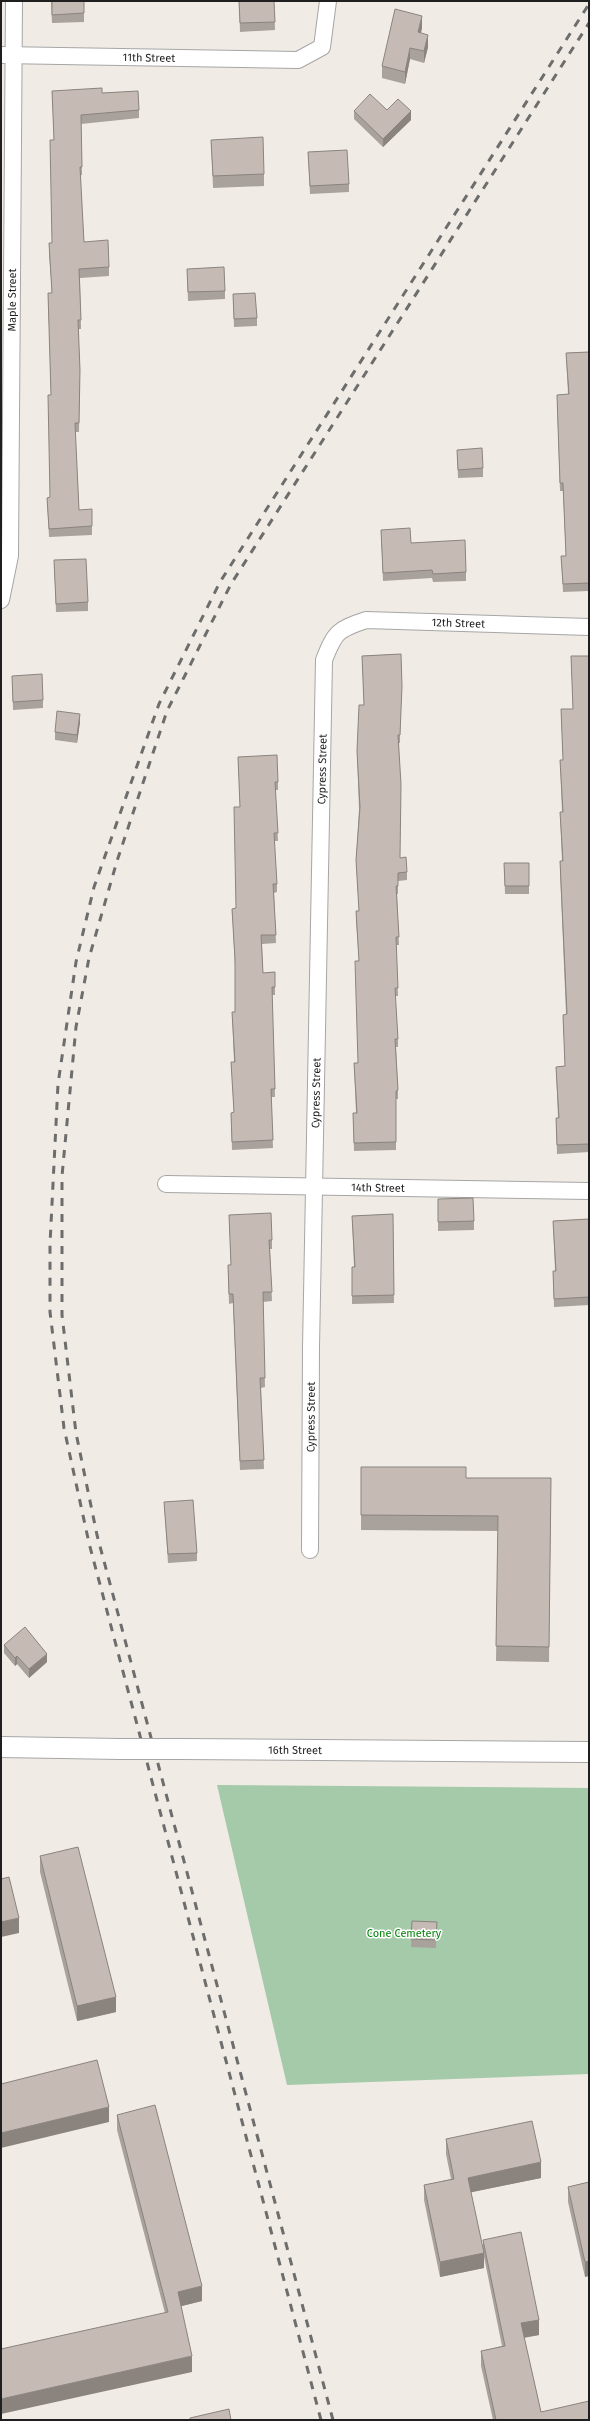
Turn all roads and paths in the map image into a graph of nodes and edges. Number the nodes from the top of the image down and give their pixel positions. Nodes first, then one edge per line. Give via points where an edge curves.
1 (14, 1) edge
2 (328, 1) edge
3 (7, 55) edge
4 (1, 599) edge
5 (589, 627) edge
6 (333, 638) joint
7 (166, 1184) dead end
8 (314, 1187) junction
9 (589, 1191) edge
10 (310, 1550) dead end
11 (1, 1747) edge
12 (589, 1752) edge

1 - 3 street, Maple Street
2 - 3 street, 11th Street via 328,17 322,47 298,60
3 - 4 street, Maple Street via 10,548
5 - 6 street, 12th Street via 366,620 344,627
6 - 8 street, Cypress Street via 324,660
7 - 8 street, 14th Street
8 - 9 street, 14th Street
8 - 10 street, Cypress Street
11 - 12 street, 16th Street, bridge

